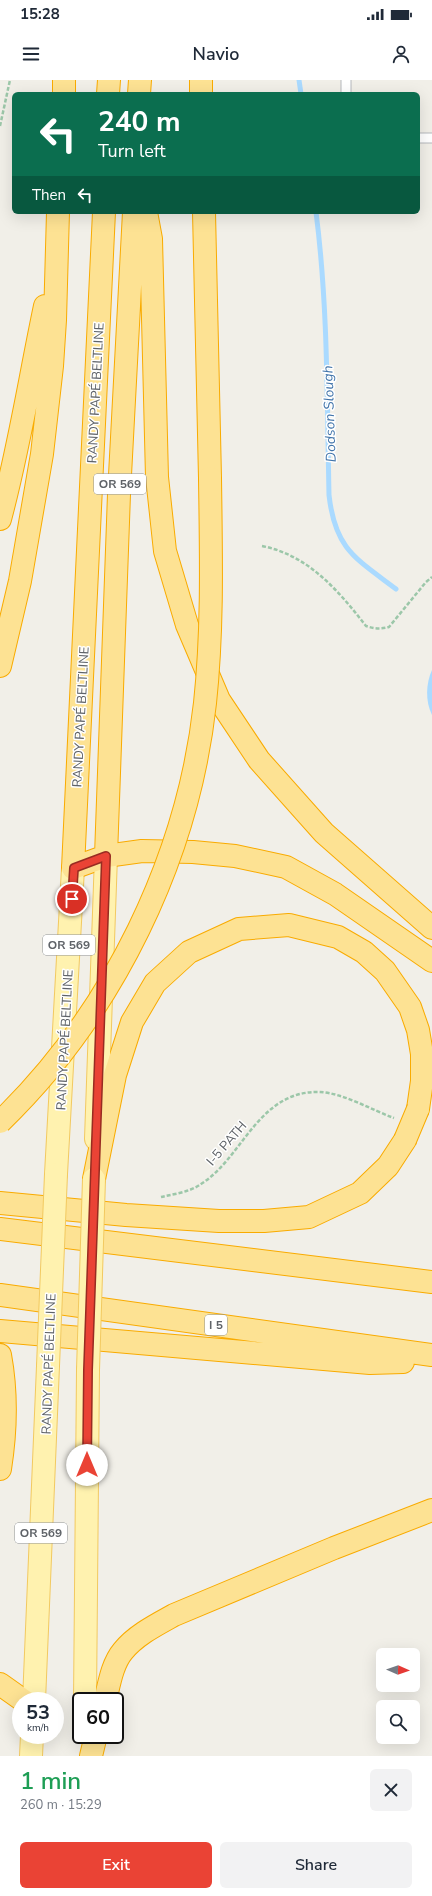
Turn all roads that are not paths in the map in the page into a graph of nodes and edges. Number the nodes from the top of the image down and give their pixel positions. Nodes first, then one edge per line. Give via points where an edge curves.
1 (64, 80) edge
2 (109, 80) edge
3 (140, 80) edge
4 (201, 80) edge
5 (346, 80) edge
6 (64, 92) edge
7 (108, 92) edge
8 (139, 92) edge
9 (201, 92) edge
10 (346, 92) edge
11 (420, 138) edge
12 (432, 138) edge
13 (58, 214) edge
14 (104, 214) edge
15 (134, 214) edge
16 (146, 214) edge
17 (204, 214) edge
18 (56, 258) junction
19 (0, 519) edge
20 (0, 666) edge
21 (106, 856) junction
22 (74, 868) junction
23 (432, 928) edge
24 (432, 961) edge
25 (0, 1122) edge
26 (94, 1179) junction
27 (0, 1203) edge
28 (0, 1229) edge
29 (432, 1282) edge
30 (0, 1295) edge
31 (0, 1331) edge
32 (432, 1355) edge
33 (1, 1358) edge
34 (432, 1360) edge
35 (0, 1469) edge
36 (432, 1510) edge
37 (0, 1684) edge
38 (12, 1692) edge
39 (34, 1692) edge
40 (85, 1692) edge
41 (107, 1692) edge
42 (32, 1744) edge
43 (85, 1744) edge
44 (94, 1744) edge
45 (31, 1756) edge
46 (84, 1756) edge
47 (91, 1756) edge

1 - 6 highway
2 - 7 highway
3 - 8 highway
4 - 9 highway
5 - 10 lane
11 - 12 lane
13 - 18 highway
14 - 22 highway, RANDY PAPÉ BELTLINE / OR 569
15 - 21 highway, OR 569
16 - 23 highway via 151,239 157,477 165,551 187,625 220,700 259,760 324,833
17 - 25 highway, bridge via 212,591 206,689 195,764 168,859 147,910 104,991 50,1067
18 - 19 highway via 30,375 11,479
18 - 20 highway via 52,366 42,454 20,581
21 - 22 highway
21 - 24 highway via 142,851 193,852 235,856 286,867 335,894
21 - 26 main road, OR 569
22 - 39 main road, RANDY PAPÉ BELTLINE / OR 569, bridge via 56,1174
26 - 27 highway, bridge via 115,1075 132,1022 155,984 189,952 239,929 289,925 338,937 364,952 385,971 410,1007 418,1030 422,1054 418,1109 401,1130 388,1166 360,1193 309,1217 264,1221 126,1215
26 - 40 main road, OR 569, bridge via 88,1370
28 - 29 highway
30 - 32 highway, I 5
31 - 34 highway via 370,1363
33 - 35 highway via 5,1425
36 - 41 highway via 188,1609 153,1627 136,1638 122,1652
37 - 38 highway
42 - 45 main road
43 - 46 main road
44 - 47 highway

